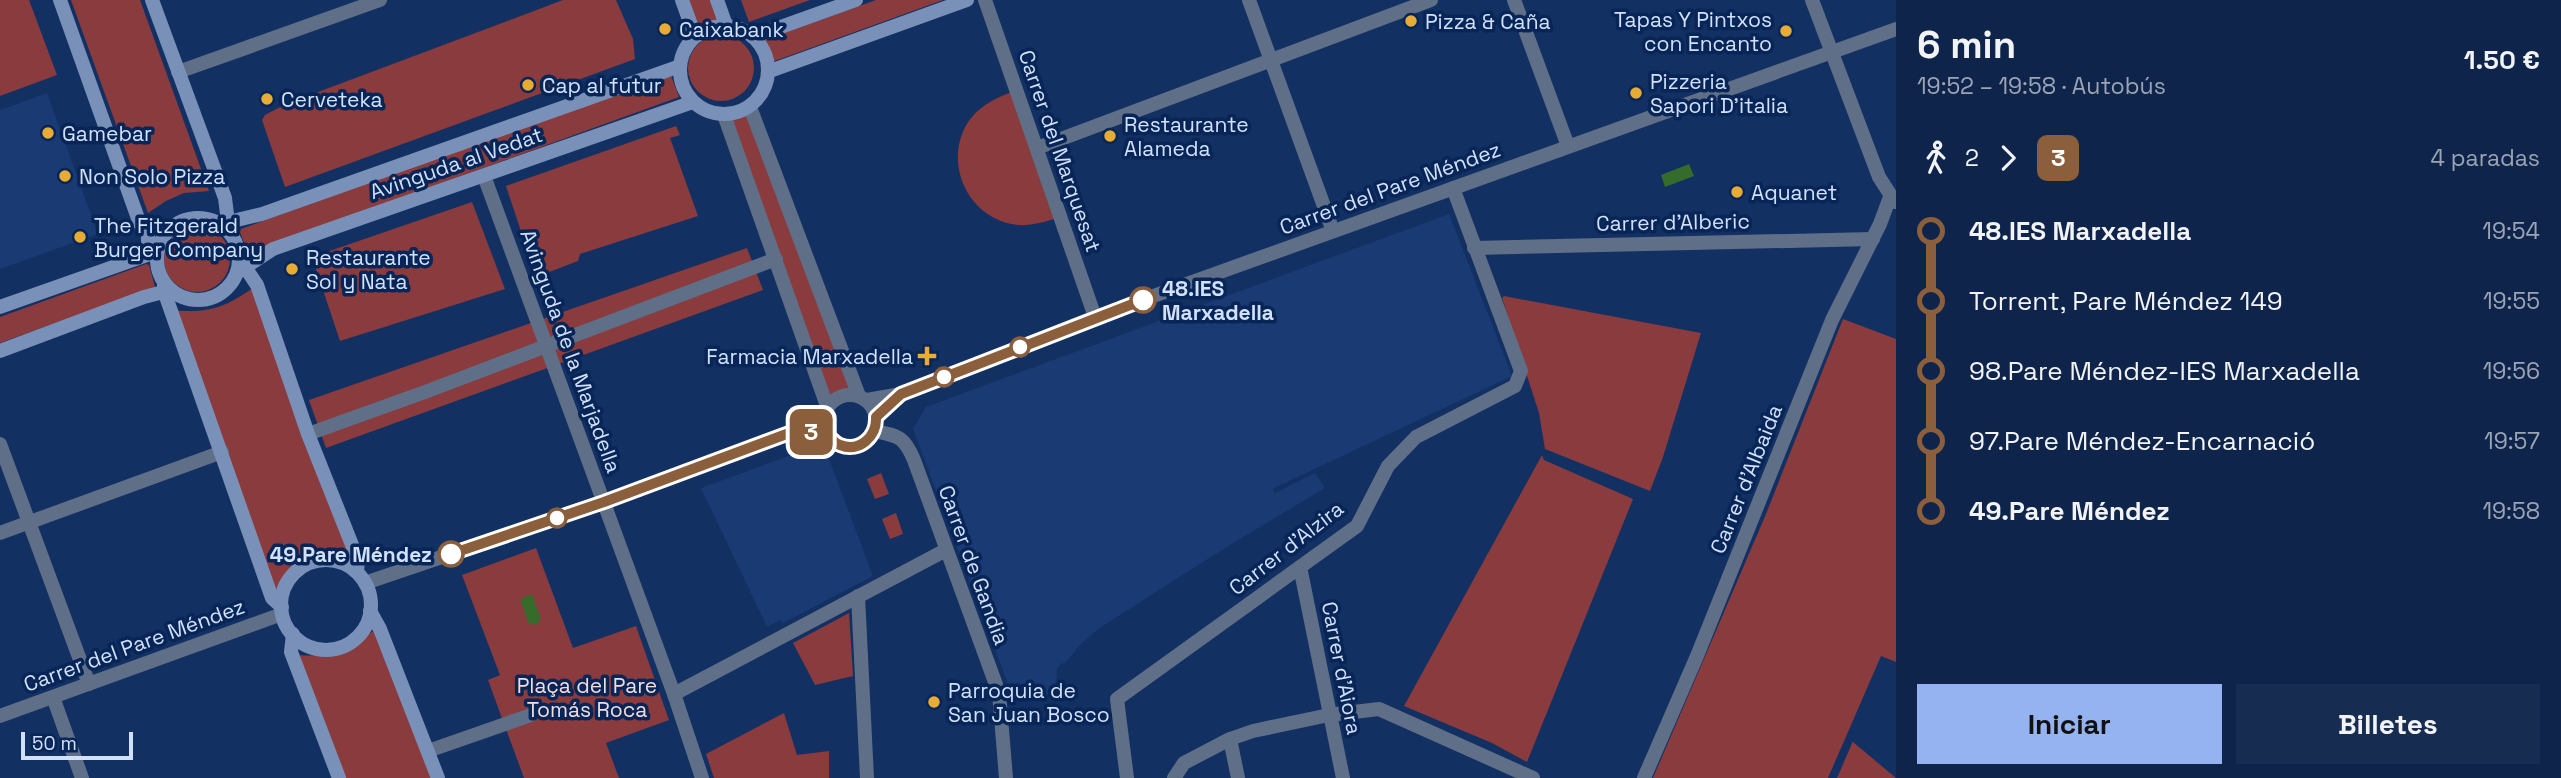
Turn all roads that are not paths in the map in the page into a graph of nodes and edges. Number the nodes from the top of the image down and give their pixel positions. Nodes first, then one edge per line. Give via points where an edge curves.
1 (60, 0) edge
2 (152, 0) edge
3 (380, 0) edge
4 (682, 0) edge
5 (717, 0) edge
6 (856, 0) edge
7 (967, 0) edge
8 (985, 0) edge
9 (1248, 0) edge
10 (1431, 0) edge
11 (1514, 0) edge
12 (1812, 0) edge
13 (726, 25) junction
14 (1896, 29) edge
15 (695, 36) junction
16 (754, 37) junction
17 (1832, 51) junction
18 (1269, 59) junction
19 (680, 66) junction
20 (770, 71) junction
21 (178, 72) junction
22 (693, 102) junction
23 (750, 107) junction
24 (723, 115) junction
25 (1569, 146) junction
26 (1037, 148) junction
27 (484, 176) junction
28 (1453, 188) junction
29 (1894, 198) edge
30 (226, 226) junction
31 (1334, 231) junction
32 (1873, 239) junction
33 (1475, 248) junction
34 (156, 253) junction
35 (776, 259) junction
36 (241, 266) junction
37 (167, 288) junction
38 (0, 307) edge
39 (1095, 317) junction
40 (548, 346) junction
41 (0, 351) edge
42 (901, 394) junction
43 (863, 398) junction
44 (825, 412) junction
45 (876, 424) junction
46 (800, 429) junction
47 (308, 434) junction
48 (828, 435) junction
49 (0, 444) edge
50 (222, 452) junction
51 (604, 502) junction
52 (29, 522) junction
53 (0, 533) edge
54 (946, 550) junction
55 (1300, 566) junction
56 (361, 578) junction
57 (858, 596) junction
58 (282, 611) junction
59 (370, 611) junction
60 (293, 634) junction
61 (89, 684) junction
62 (674, 694) junction
63 (53, 697) junction
64 (531, 715) dead end
65 (1329, 715) junction
66 (0, 716) edge
67 (1230, 738) junction
68 (428, 751) junction
69 (82, 778) edge
70 (339, 778) edge
71 (438, 778) edge
72 (702, 778) edge
73 (867, 778) edge
74 (1006, 778) edge
75 (1127, 778) edge
76 (1174, 778) edge
77 (1238, 778) edge
78 (1343, 778) edge
79 (1533, 778) edge
80 (1644, 778) edge

1 - 34 street via 140,224
2 - 21 street
3 - 21 street
4 - 15 street
5 - 13 street
6 - 16 street
7 - 20 street
8 - 26 street, Carrer del Marquesat
9 - 18 street
10 - 18 street
11 - 25 street
12 - 17 street
13 - 15 street
13 - 16 street
14 - 17 street, Carrer del Pare Méndez
15 - 19 street via 685,48
16 - 20 street via 767,56
17 - 25 street, Carrer del Pare Méndez
17 - 29 street via 1879,177
18 - 26 street
18 - 31 street
19 - 22 street via 681,81
19 - 30 street, Avinguda al Vedat
20 - 23 street via 765,90
21 - 30 street via 222,192
22 - 24 street
22 - 27 street, Avinguda al Vedat
23 - 24 street
23 - 43 street
24 - 35 street
25 - 28 street, Carrer del Pare Méndez
26 - 39 street, Carrer del Marquesat
27 - 36 street, Avinguda al Vedat via 273,249
27 - 40 street, Avinguda de la Marjadella
28 - 31 street, Carrer del Pare Méndez
28 - 33 street
29 - 32 street, Carrer d'Albaida
30 - 34 street via 209,218 183,220 163,235
30 - 36 street via 237,242
31 - 39 street, Carrer del Pare Méndez
32 - 33 street, Carrer d'Alberic
32 - 80 street, Carrer d'Albaida via 1832,320
33 - 55 street, Carrer d'Alzira via 1521,371 1515,386 1416,437 1388,466 1357,526
34 - 37 street
34 - 38 street
35 - 40 street
35 - 44 street
36 - 37 street via 232,284 209,299 183,298
36 - 47 street via 257,285
37 - 41 street
37 - 50 street
39 - 42 street, Carrer del Pare Méndez
40 - 47 street
40 - 51 street, Avinguda de la Marjadella
42 - 43 street, Carrer del Pare Méndez
42 - 45 street, Carrer del Pare Méndez
43 - 44 street via 845,394
43 - 45 street
44 - 46 street
44 - 48 street
45 - 48 street via 869,440 851,447 841,446
45 - 54 street, Carrer de Gandia via 908,446
46 - 48 street
46 - 51 street
47 - 56 street
49 - 52 street
50 - 52 street
50 - 58 street via 272,598
51 - 56 street
51 - 62 street, Avinguda de la Marjadella
52 - 53 street
52 - 61 street
54 - 57 street
54 - 74 street, Carrer de Gandia via 999,693
55 - 65 street, Carrer d'Aiora
55 - 75 street, Carrer d'Alzira via 1118,699
56 - 58 street via 332,560 306,565 286,584
56 - 59 street
57 - 62 street
57 - 73 street
58 - 60 street
58 - 61 street, Carrer del Pare Méndez
59 - 60 street via 354,640 340,647 310,647
59 - 68 street
60 - 70 street via 291,652
61 - 63 street, Carrer del Pare Méndez
62 - 72 street, Avinguda de la Marjadella
63 - 66 street, Carrer del Pare Méndez
63 - 69 street
64 - 68 street
65 - 67 street
65 - 78 street, Carrer d'Aiora
65 - 79 street via 1379,709
67 - 76 street via 1184,764
67 - 77 street
68 - 71 street

